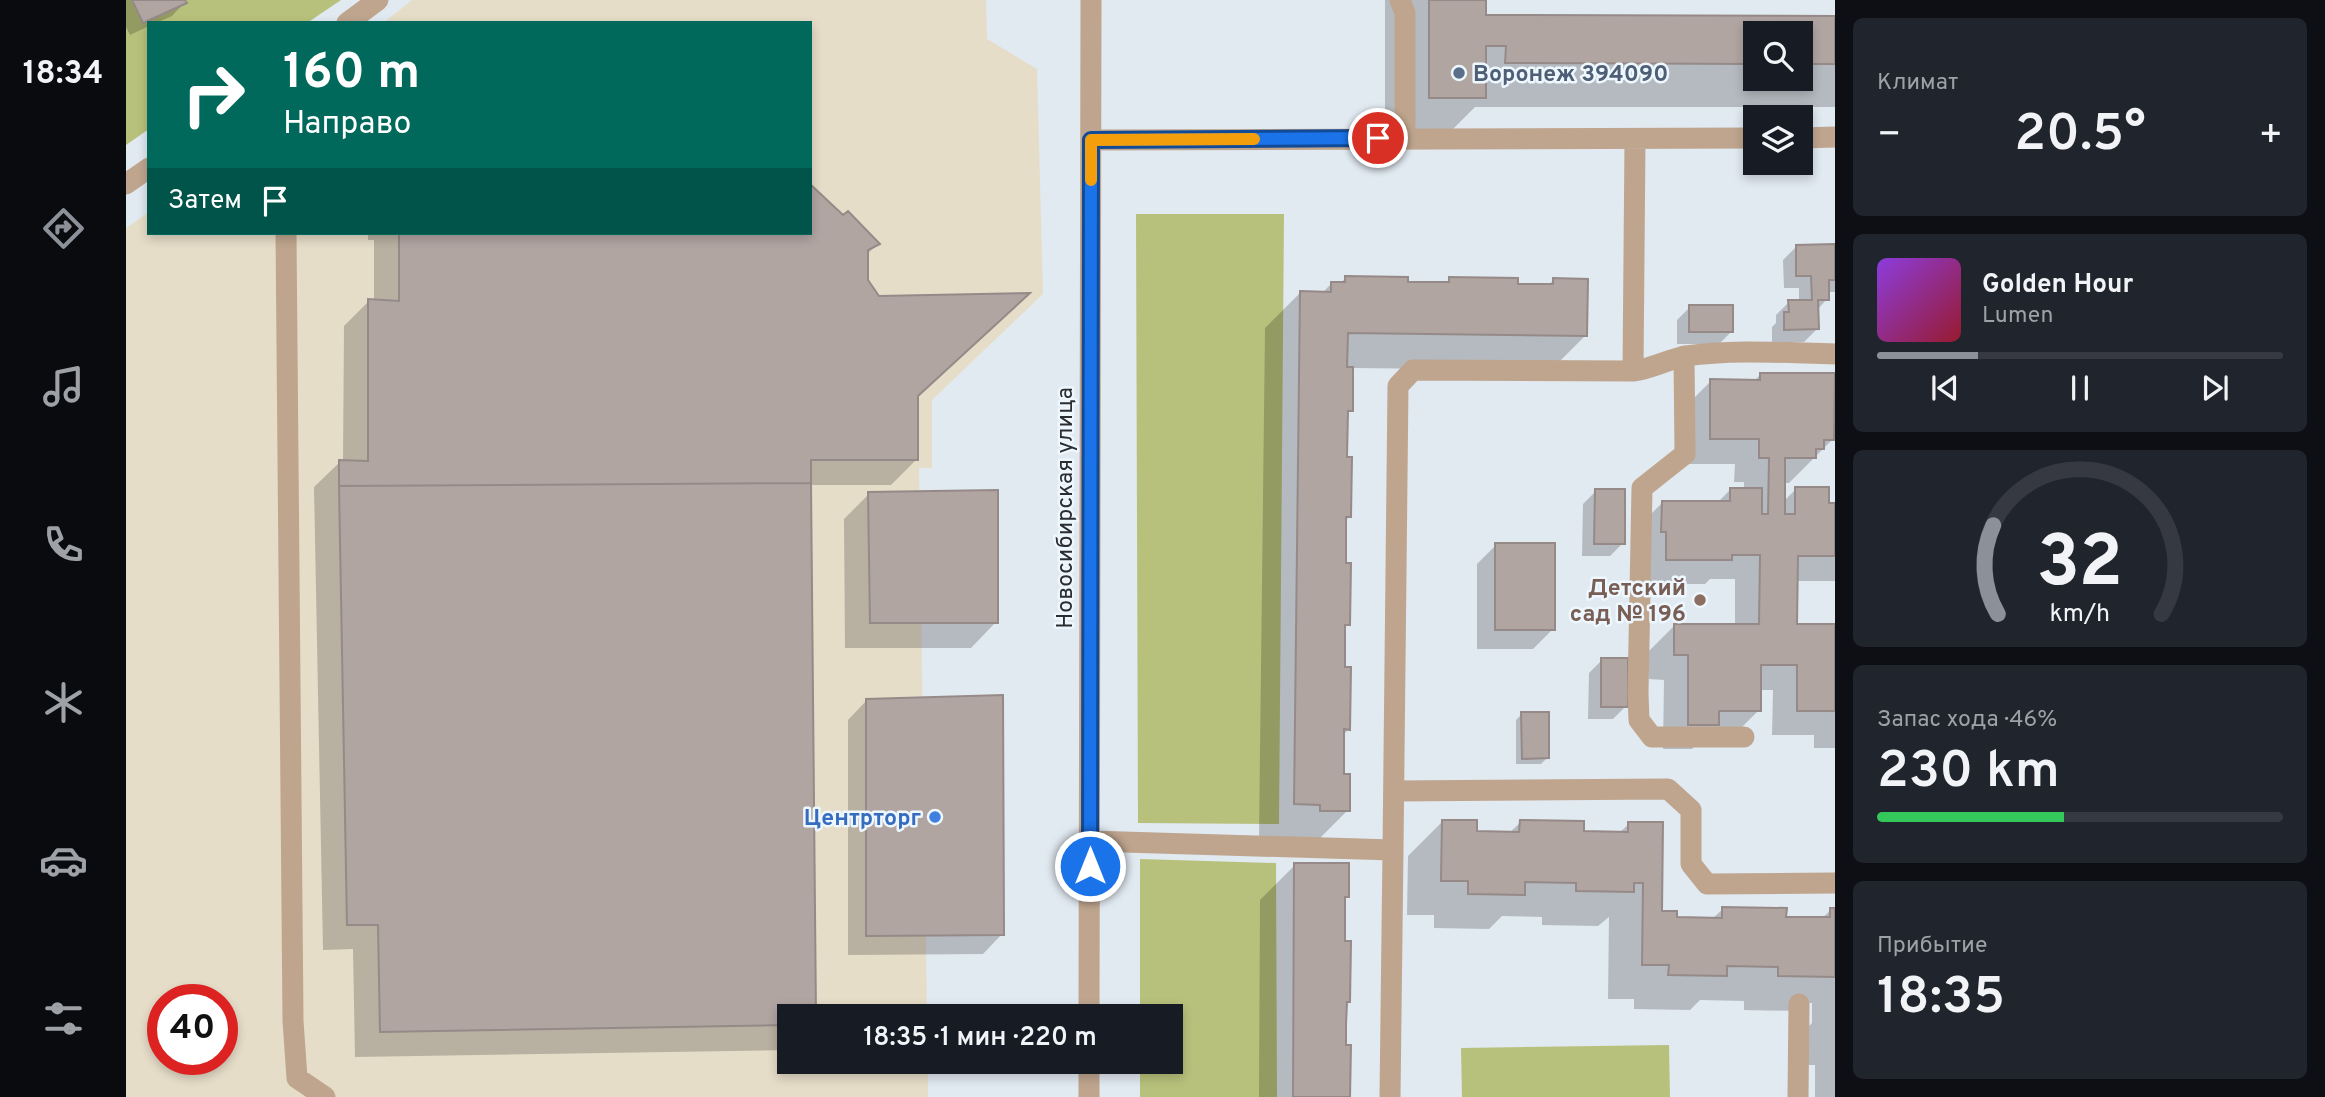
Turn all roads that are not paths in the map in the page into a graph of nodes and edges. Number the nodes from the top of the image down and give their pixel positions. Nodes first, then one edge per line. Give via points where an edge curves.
1 (378, 0) edge
2 (1091, 0) edge
3 (1400, 0) edge
4 (350, 21) edge
5 (1835, 137) edge
6 (1405, 138) junction
7 (1743, 138) edge
8 (1813, 138) edge
9 (1091, 140) junction
10 (1635, 140) junction
11 (147, 169) edge
12 (126, 184) edge
13 (286, 235) edge
14 (1835, 354) edge
15 (1684, 356) junction
16 (1633, 371) junction
17 (1744, 737) dead end
18 (1394, 790) junction
19 (1090, 841) junction
20 (1393, 850) junction
21 (1835, 883) edge
22 (1089, 1004) edge
23 (1799, 1004) dead end
24 (1089, 1074) edge
25 (297, 1087) edge
26 (325, 1097) edge
27 (1089, 1097) edge
28 (1390, 1097) edge
29 (1798, 1097) edge

1 - 4 street
2 - 9 street, Новосибирская улица
3 - 6 street via 1405,13
5 - 8 street
6 - 9 street
6 - 10 street
7 - 10 street
9 - 19 street, Новосибирская улица
10 - 16 street
11 - 12 street
13 - 25 street
14 - 15 street
15 - 16 street
15 - 17 street via 1685,454 1642,488 1639,720 1652,737
16 - 18 street via 1413,370 1398,386
18 - 20 street
18 - 21 street via 1668,789 1690,810 1691,864 1707,884
19 - 20 street
19 - 22 street, Новосибирская улица
20 - 28 street
23 - 29 street
24 - 27 street
25 - 26 street

